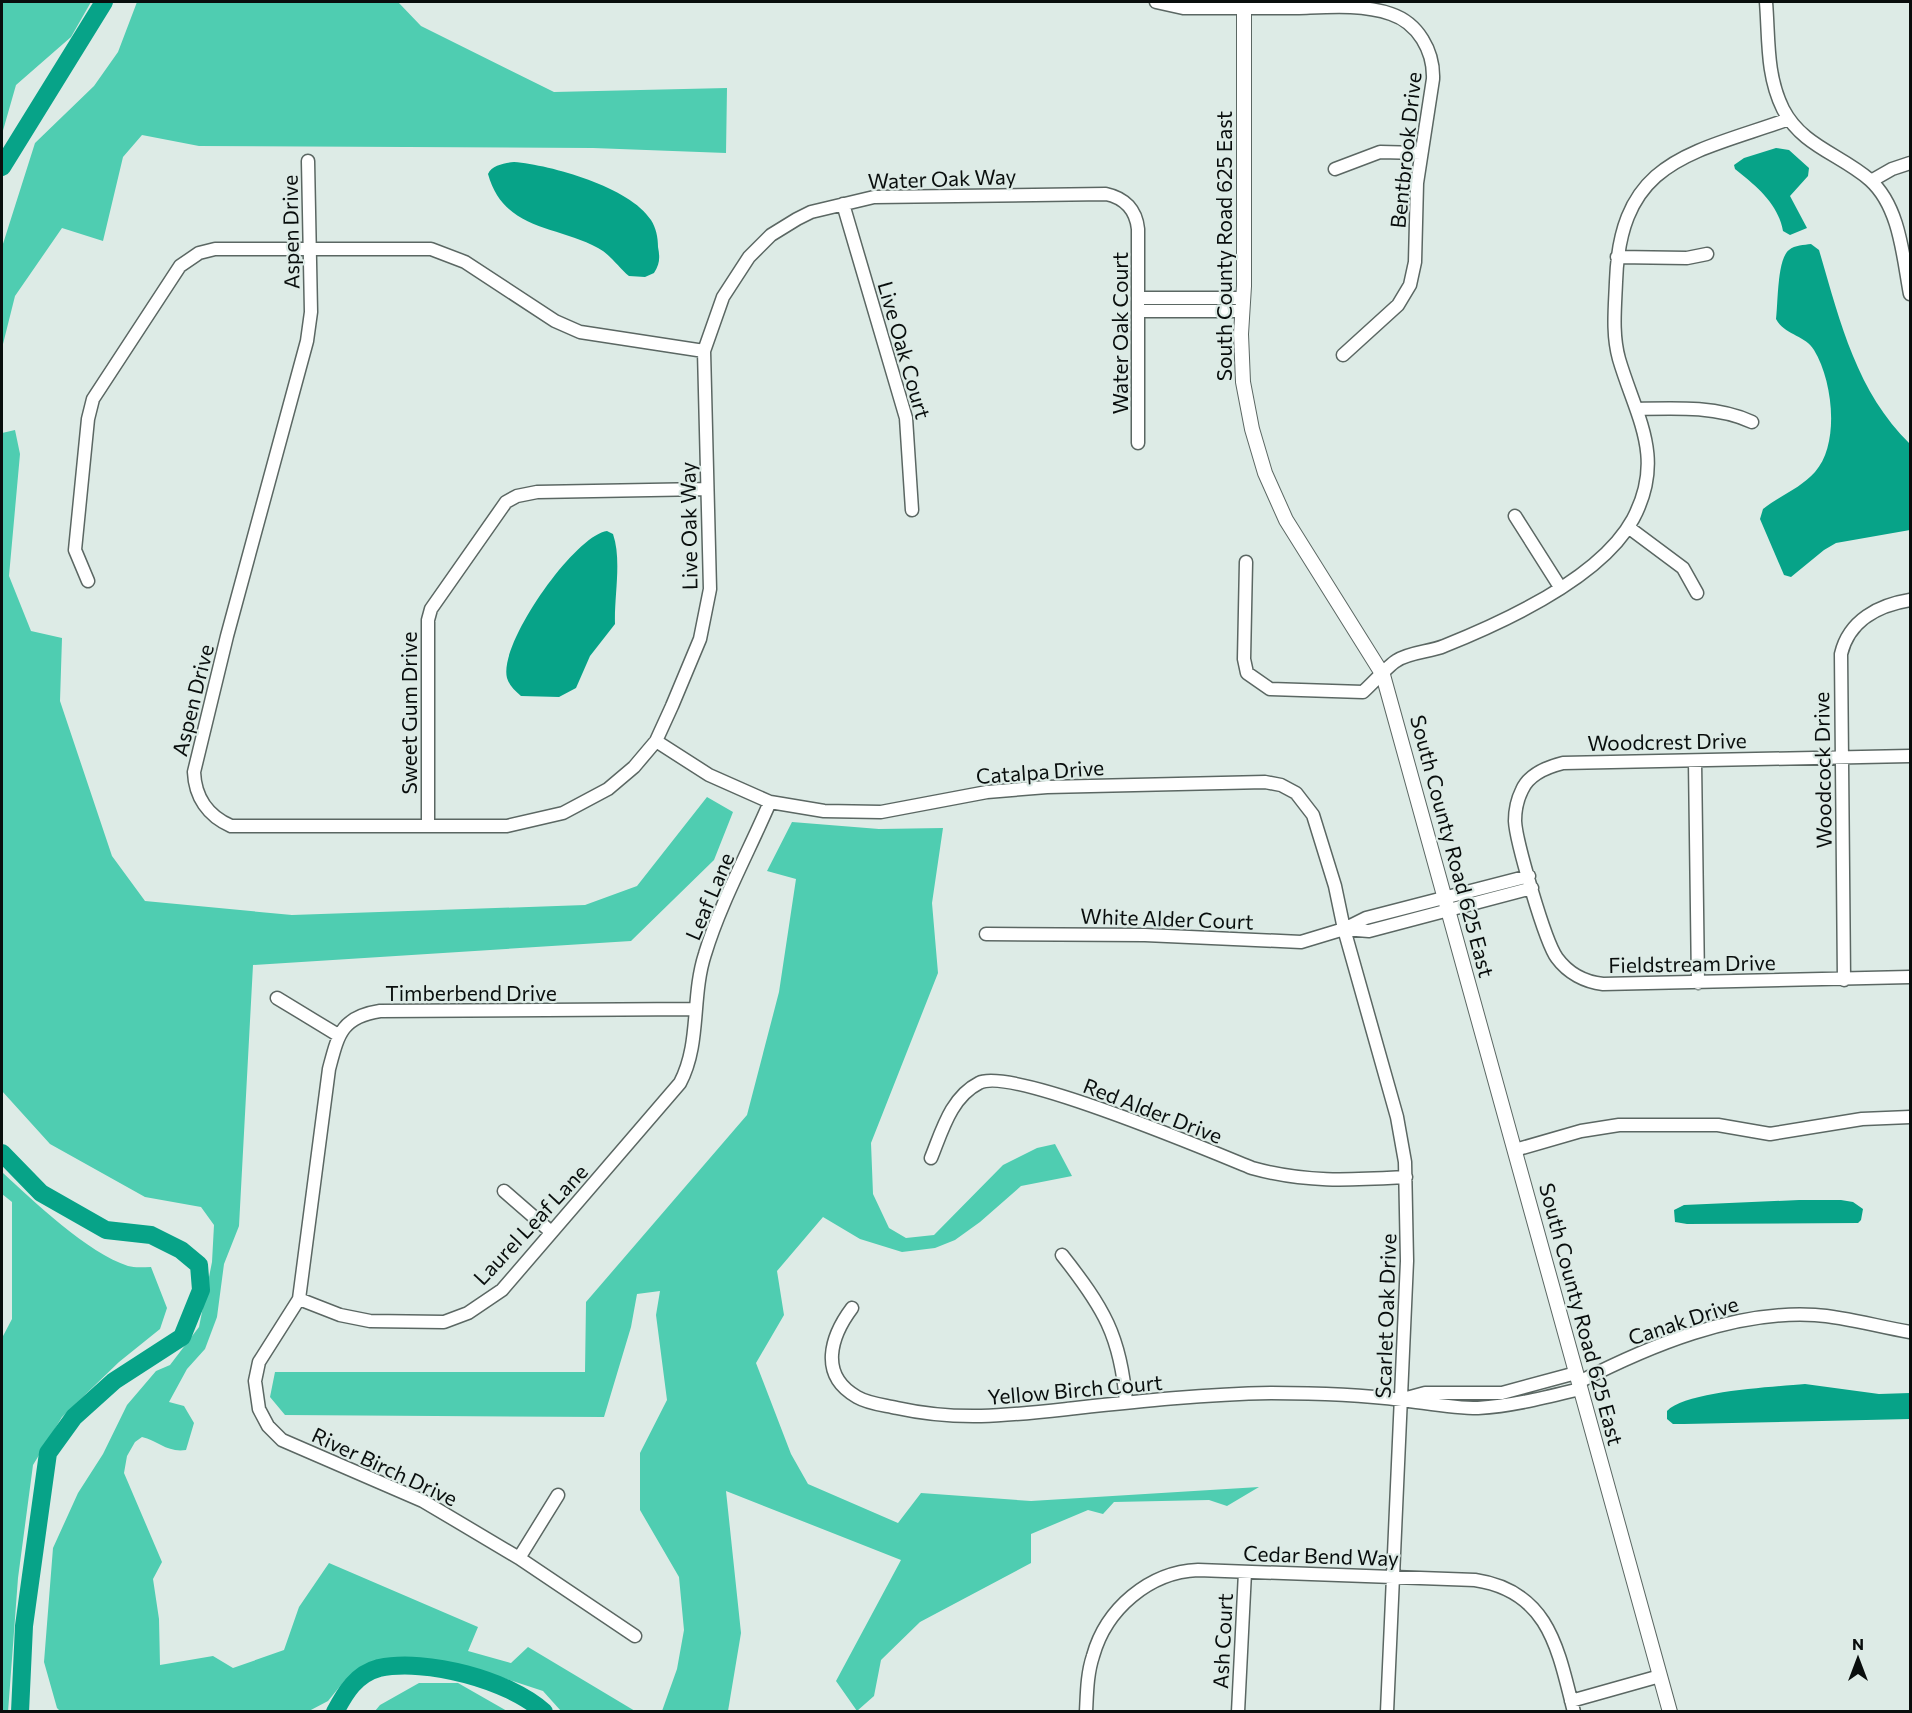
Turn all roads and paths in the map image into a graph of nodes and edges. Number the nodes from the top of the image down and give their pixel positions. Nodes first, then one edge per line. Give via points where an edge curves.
1 (1156, 2) edge
2 (1766, 2) edge
3 (1350, 4) edge
4 (1244, 5) edge
5 (1789, 119) junction
6 (1421, 153) junction
7 (308, 161) dead end
8 (1911, 163) edge
9 (1335, 169) dead end
10 (1871, 181) junction
11 (843, 204) junction
12 (1137, 222) joint
13 (309, 248) junction
14 (1707, 254) dead end
15 (1617, 257) junction
16 (1911, 294) edge
17 (1138, 298) junction
18 (1242, 304) junction
19 (1138, 311) junction
20 (704, 351) junction
21 (1343, 355) dead end
22 (704, 372) joint
23 (1638, 409) junction
24 (1752, 422) dead end
25 (1138, 443) dead end
26 (706, 489) junction
27 (912, 510) dead end
28 (1515, 516) dead end
29 (1628, 527) junction
30 (1246, 562) dead end
31 (88, 581) dead end
32 (1560, 587) junction
33 (1697, 593) dead end
34 (1911, 600) edge
35 (1383, 675) junction
36 (656, 741) junction
37 (1911, 756) edge
38 (1842, 757) junction
39 (1695, 761) junction
40 (770, 802) junction
41 (428, 826) junction
42 (1531, 882) junction
43 (1447, 906) junction
44 (1344, 929) junction
45 (986, 934) dead end
46 (1911, 977) edge
47 (1844, 980) junction
48 (1698, 983) junction
49 (277, 998) dead end
50 (695, 1009) junction
51 (338, 1035) junction
52 (1911, 1117) edge
53 (1515, 1150) junction
54 (931, 1158) dead end
55 (1406, 1177) junction
56 (504, 1191) dead end
57 (550, 1232) junction
58 (1062, 1255) dead end
59 (299, 1299) junction
60 (852, 1308) dead end
61 (1911, 1332) edge
62 (1578, 1381) junction
63 (1402, 1400) junction
64 (1126, 1403) junction
65 (558, 1495) dead end
66 (519, 1558) junction
67 (1245, 1572) junction
68 (1392, 1577) junction
69 (635, 1636) dead end
70 (1660, 1676) junction
71 (1573, 1706) edge
72 (1086, 1712) edge
73 (1238, 1712) edge
74 (1387, 1712) edge
75 (1670, 1712) edge

1 - 4 street, Bentbrook Drive via 1183,8
2 - 5 street via 1771,69 1778,98
3 - 4 street, Bentbrook Drive
3 - 6 street, Bentbrook Drive via 1398,17 1426,44 1433,62 1433,78
4 - 18 street, South County Road 625 East
5 - 10 street via 1813,144
5 - 15 street via 1684,156 1662,169 1630,207
6 - 9 street via 1380,152
6 - 21 street, Bentbrook Drive via 1415,262 1410,285 1398,305
7 - 13 street, Aspen Drive
8 - 10 street
10 - 16 street via 1892,214
11 - 12 street, Water Oak Way via 874,197 1106,194 1129,205
11 - 20 street, Water Oak Way via 797,219 771,235 749,257 723,297
11 - 27 street, Live Oak Court via 906,418
12 - 17 street, Water Oak Court
13 - 20 street via 422,248 443,252 573,329
13 - 31 street via 215,249 191,257 180,266 98,390 88,419 75,550
13 - 41 street, Aspen Drive via 307,341 196,761 195,781 210,812 240,828
14 - 15 street via 1687,258
15 - 23 street via 1616,345
17 - 18 street
17 - 19 street, Water Oak Court
18 - 19 street
18 - 35 street, South County Road 625 East via 1245,393 1265,473 1286,520
19 - 25 street, Water Oak Court
20 - 22 street, Water Oak Way
22 - 26 street, Live Oak Way
23 - 24 street via 1721,412
23 - 29 street via 1646,437 1648,472
26 - 36 street, Live Oak Way via 711,572 706,614 700,639
26 - 41 street, Sweet Gum Drive via 537,492 506,502 430,609
28 - 32 street
29 - 32 street via 1603,559
29 - 33 street via 1683,568
30 - 35 street via 1244,659 1252,678 1270,689 1285,691 1363,692
32 - 35 street via 1480,632 1396,661
34 - 38 street, Woodcock Drive via 1870,613 1854,627 1843,645
35 - 43 street, South County Road 625 East
36 - 40 street, Catalpa Drive via 709,775
36 - 41 street, Aspen Drive via 608,789 563,813 507,826
37 - 38 street, Woodcrest Drive
38 - 39 street, Woodcrest Drive
38 - 47 street, Woodcock Drive
39 - 42 street, Woodcrest Drive via 1563,763 1536,774 1522,788 1515,824
39 - 48 street
40 - 44 street, Catalpa Drive via 824,811 881,812 987,792 1037,788 1273,783 1296,793 1313,815
40 - 50 street, Leaf Lane via 705,954
42 - 43 street
42 - 48 street, Fieldstream Drive via 1552,950 1578,976 1603,984
43 - 44 street, White Alder Court via 1369,932
43 - 53 street, South County Road 625 East
44 - 45 street, White Alder Court via 1301,942 1145,935
44 - 55 street, Scarlet Oak Drive via 1397,1117
46 - 47 street, Fieldstream Drive
47 - 48 street, Fieldstream Drive
49 - 51 street
50 - 51 street, Timberbend Drive via 380,1011 351,1021
50 - 57 street, Laurel Leaf Lane via 689,1065 680,1083
51 - 59 street via 329,1069
52 - 53 street via 1863,1119 1770,1134 1718,1125 1618,1125
53 - 62 street, South County Road 625 East
54 - 55 street, Red Alder Drive via 959,1098 979,1082 998,1079 1047,1091 1284,1177 1325,1181
55 - 63 street, Scarlet Oak Drive
56 - 57 street
57 - 59 street, Laurel Leaf Lane via 502,1290 468,1313 444,1322 370,1321 340,1315
58 - 64 street via 1096,1298 1114,1338 1123,1364
59 - 66 street, River Birch Drive via 256,1371 256,1400 268,1426 282,1440 423,1501
60 - 64 street, Yellow Birch Court via 836,1332 832,1357 844,1386 865,1401 964,1418
61 - 62 street, Canak Drive via 1814,1315 1765,1315 1735,1320 1616,1363
62 - 63 street, Yellow Birch Court via 1514,1404 1477,1408
62 - 70 street, South County Road 625 East
63 - 64 street, Yellow Birch Court via 1271,1393
63 - 68 street, Scarlet Oak Drive
65 - 66 street
66 - 69 street, River Birch Drive
67 - 68 street, Cedar Bend Way
67 - 72 street, Cedar Bend Way via 1174,1573 1149,1584 1126,1601 1096,1645 1088,1676
67 - 73 street, Ash Court
68 - 71 street, Cedar Bend Way via 1475,1580 1519,1595 1532,1605 1550,1630
68 - 74 street, Scarlet Oak Drive
70 - 71 street, Cedar Bend Way
70 - 75 street, South County Road 625 East

